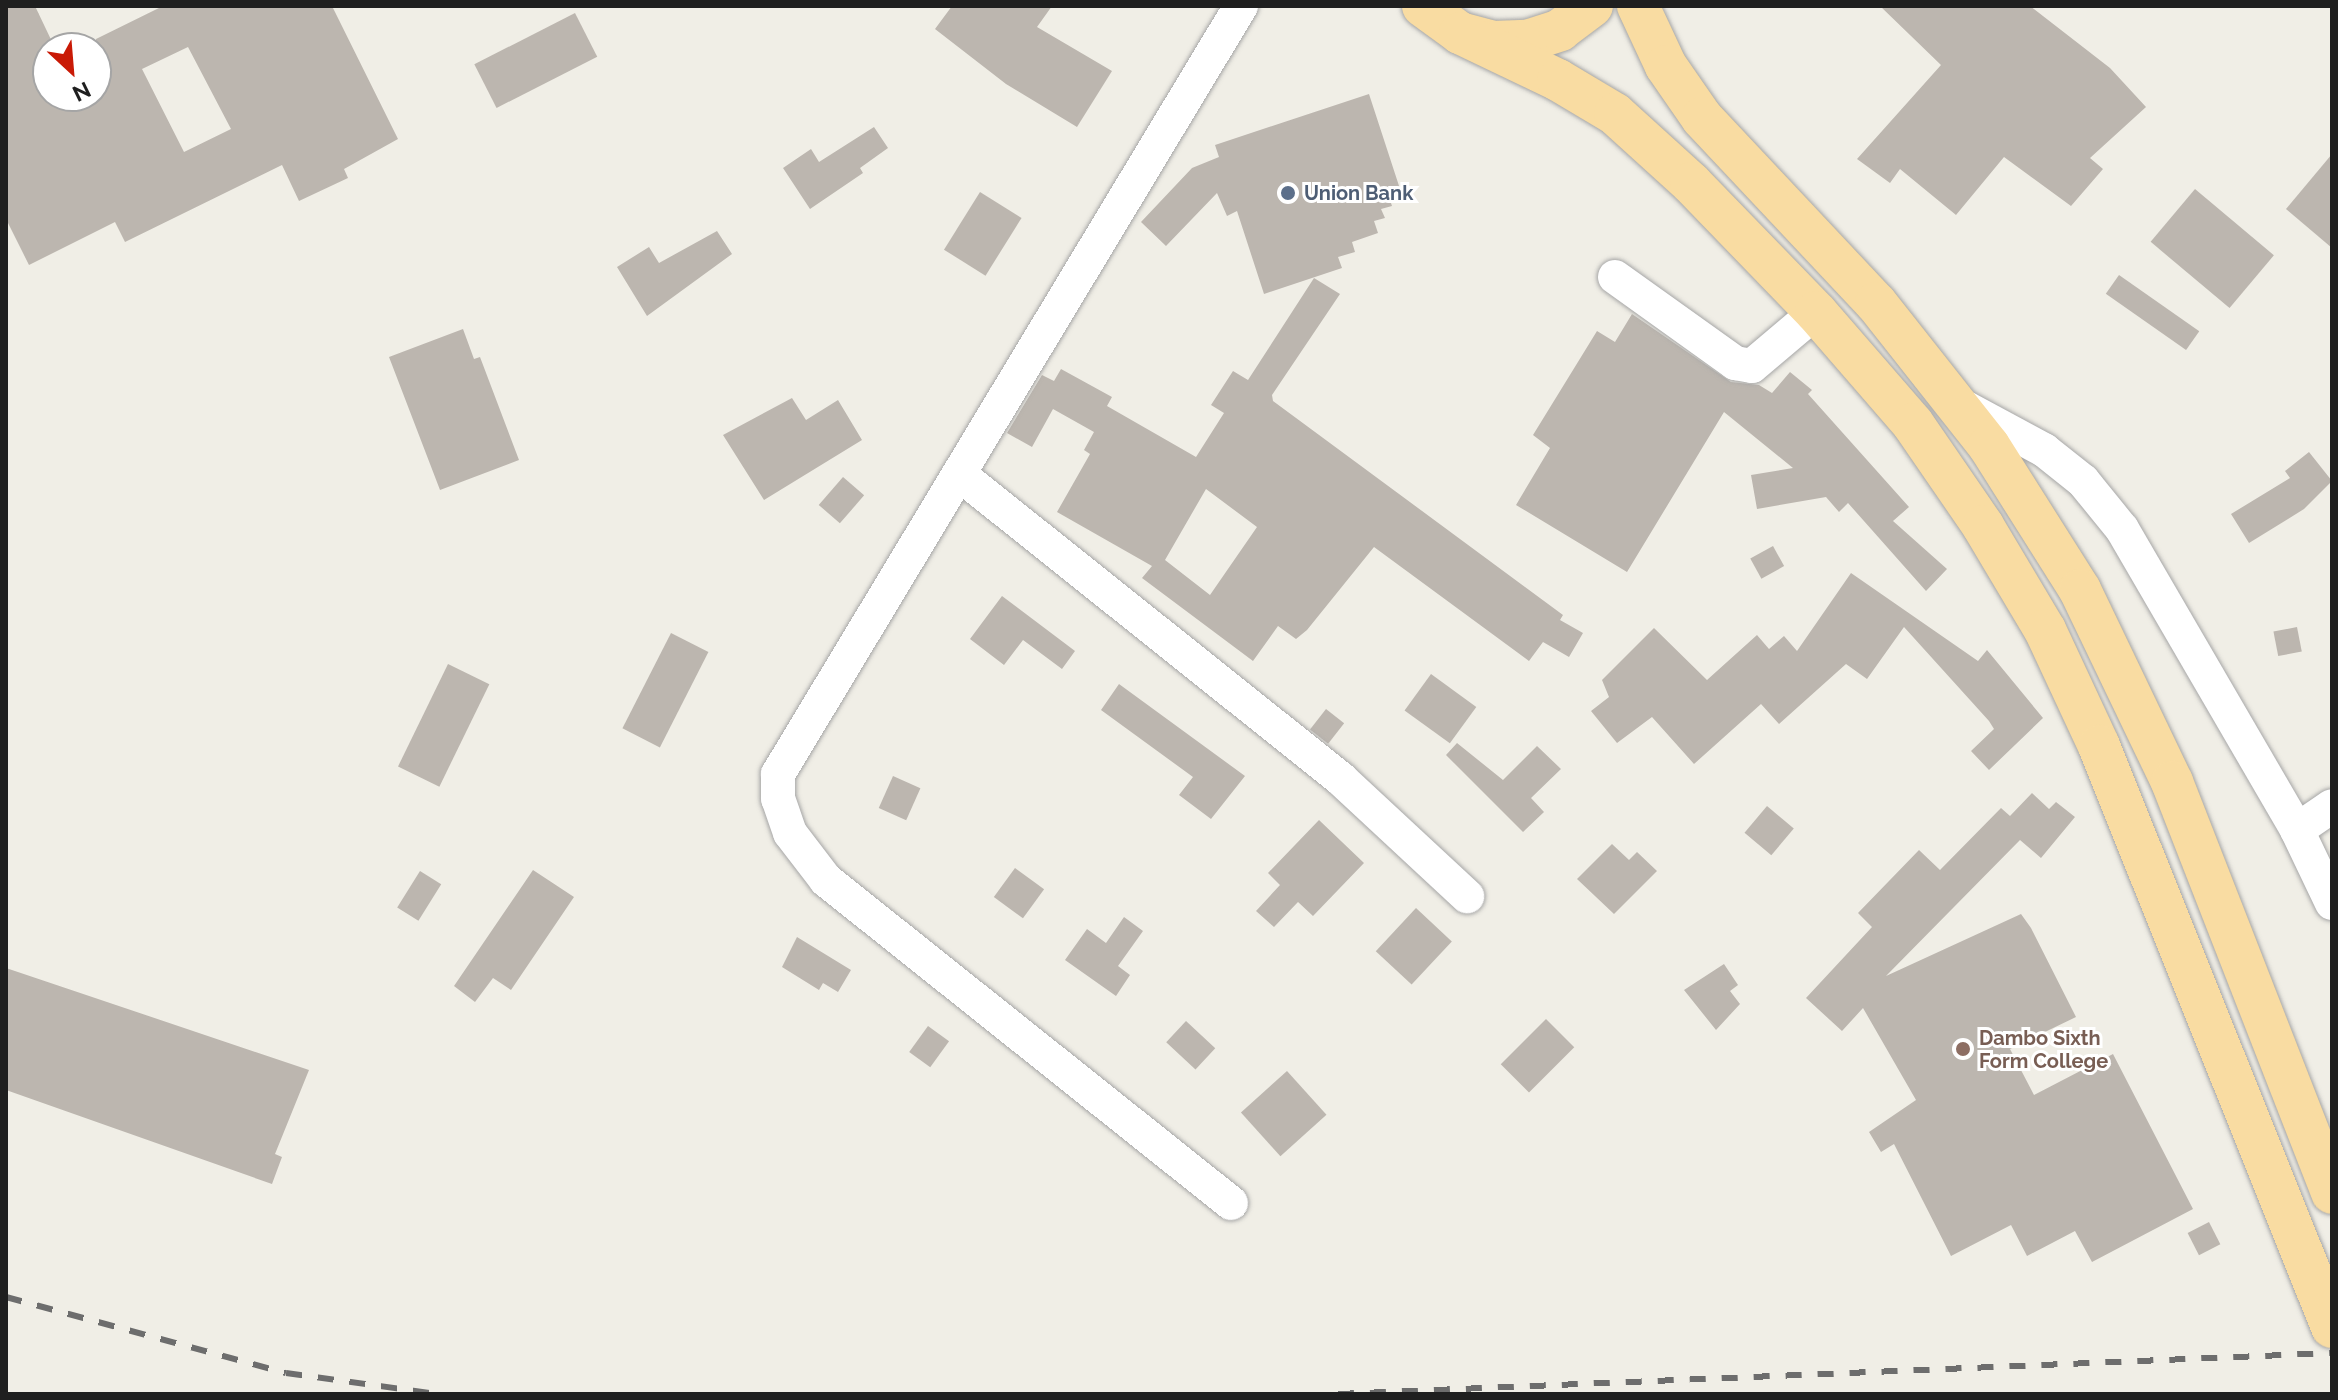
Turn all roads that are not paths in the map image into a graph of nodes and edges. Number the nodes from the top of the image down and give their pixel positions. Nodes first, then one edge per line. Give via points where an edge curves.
1 (1241, 6) edge
2 (1423, 6) edge
3 (1592, 6) edge
4 (1638, 6) edge
5 (1460, 33) junction
6 (1615, 277) dead end
7 (1816, 312) junction
8 (1946, 394) junction
9 (959, 474) junction
10 (2332, 806) edge
11 (2297, 830) junction
12 (1467, 896) dead end
13 (2332, 903) edge
14 (2332, 1193) edge
15 (1231, 1203) dead end
16 (2328, 1318) edge

1 - 9 street
2 - 5 main road
3 - 5 main road via 1560,30 1527,41 1493,42
4 - 8 main road via 1666,66 1702,118 1876,303
5 - 7 main road via 1615,114 1691,183
6 - 7 street via 1735,363 1752,366
7 - 16 main road via 1913,424 2045,630 2099,746
8 - 11 street via 1994,427 2044,450 2083,481 2122,529
8 - 14 main road via 2024,496 2116,659 2172,782
9 - 12 street via 1342,780
9 - 15 street via 778,774 778,799 790,833 826,880 883,930
10 - 11 street
11 - 13 street

